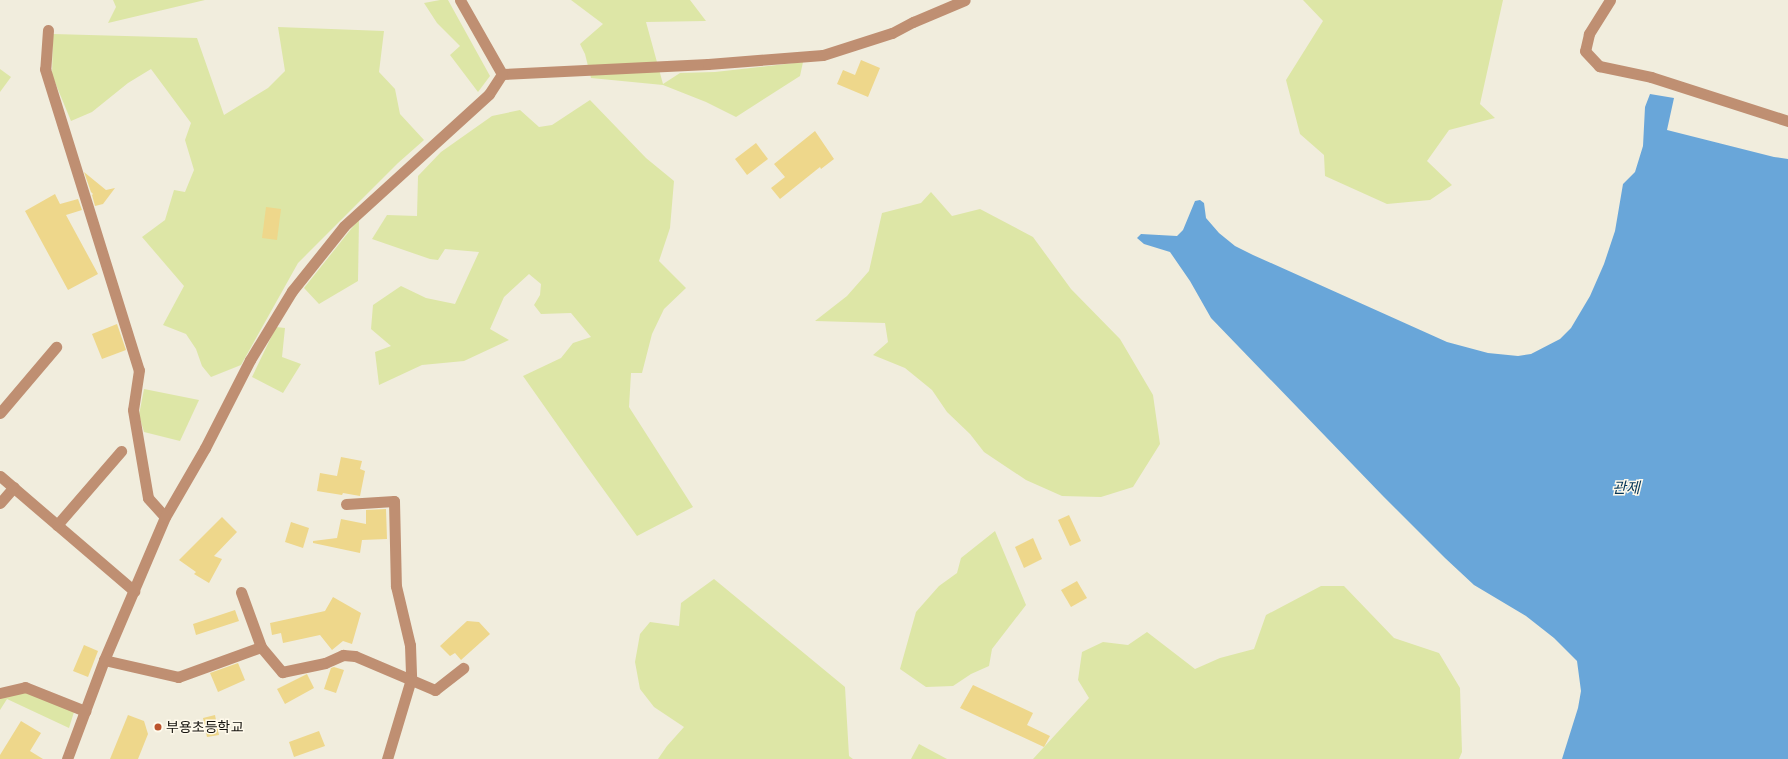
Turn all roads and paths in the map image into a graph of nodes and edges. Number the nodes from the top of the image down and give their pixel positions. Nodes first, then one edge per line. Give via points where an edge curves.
1 (460, 0) edge
2 (965, 0) edge
3 (1610, 0) edge
4 (48, 30) dead end
5 (502, 74) junction
6 (1788, 121) edge
7 (56, 347) dead end
8 (0, 413) edge
9 (122, 451) dead end
10 (0, 476) edge
11 (14, 487) junction
12 (0, 503) edge
13 (346, 504) dead end
14 (165, 517) junction
15 (57, 525) junction
16 (134, 591) junction
17 (241, 592) dead end
18 (261, 647) junction
19 (104, 660) junction
20 (463, 668) dead end
21 (411, 679) junction
22 (0, 693) edge
23 (85, 711) junction
24 (67, 759) edge
25 (387, 759) edge

1 - 5 street
2 - 5 street via 892,33 823,55 708,64
3 - 6 street via 1589,34 1585,51 1599,66 1651,77
4 - 14 street via 45,69 139,370 133,410 148,498
5 - 14 street via 489,94 344,226 292,291 250,360 205,448
7 - 8 street
9 - 15 street
10 - 11 street
11 - 12 street
11 - 15 street
13 - 21 street via 394,501 396,586 410,645
14 - 16 street
15 - 16 street
16 - 19 street
17 - 18 street
18 - 19 street via 178,677
18 - 21 street via 282,672 325,663 343,654 355,656
19 - 23 street
20 - 21 street via 435,690
21 - 25 street
22 - 23 street via 25,687
23 - 24 street

